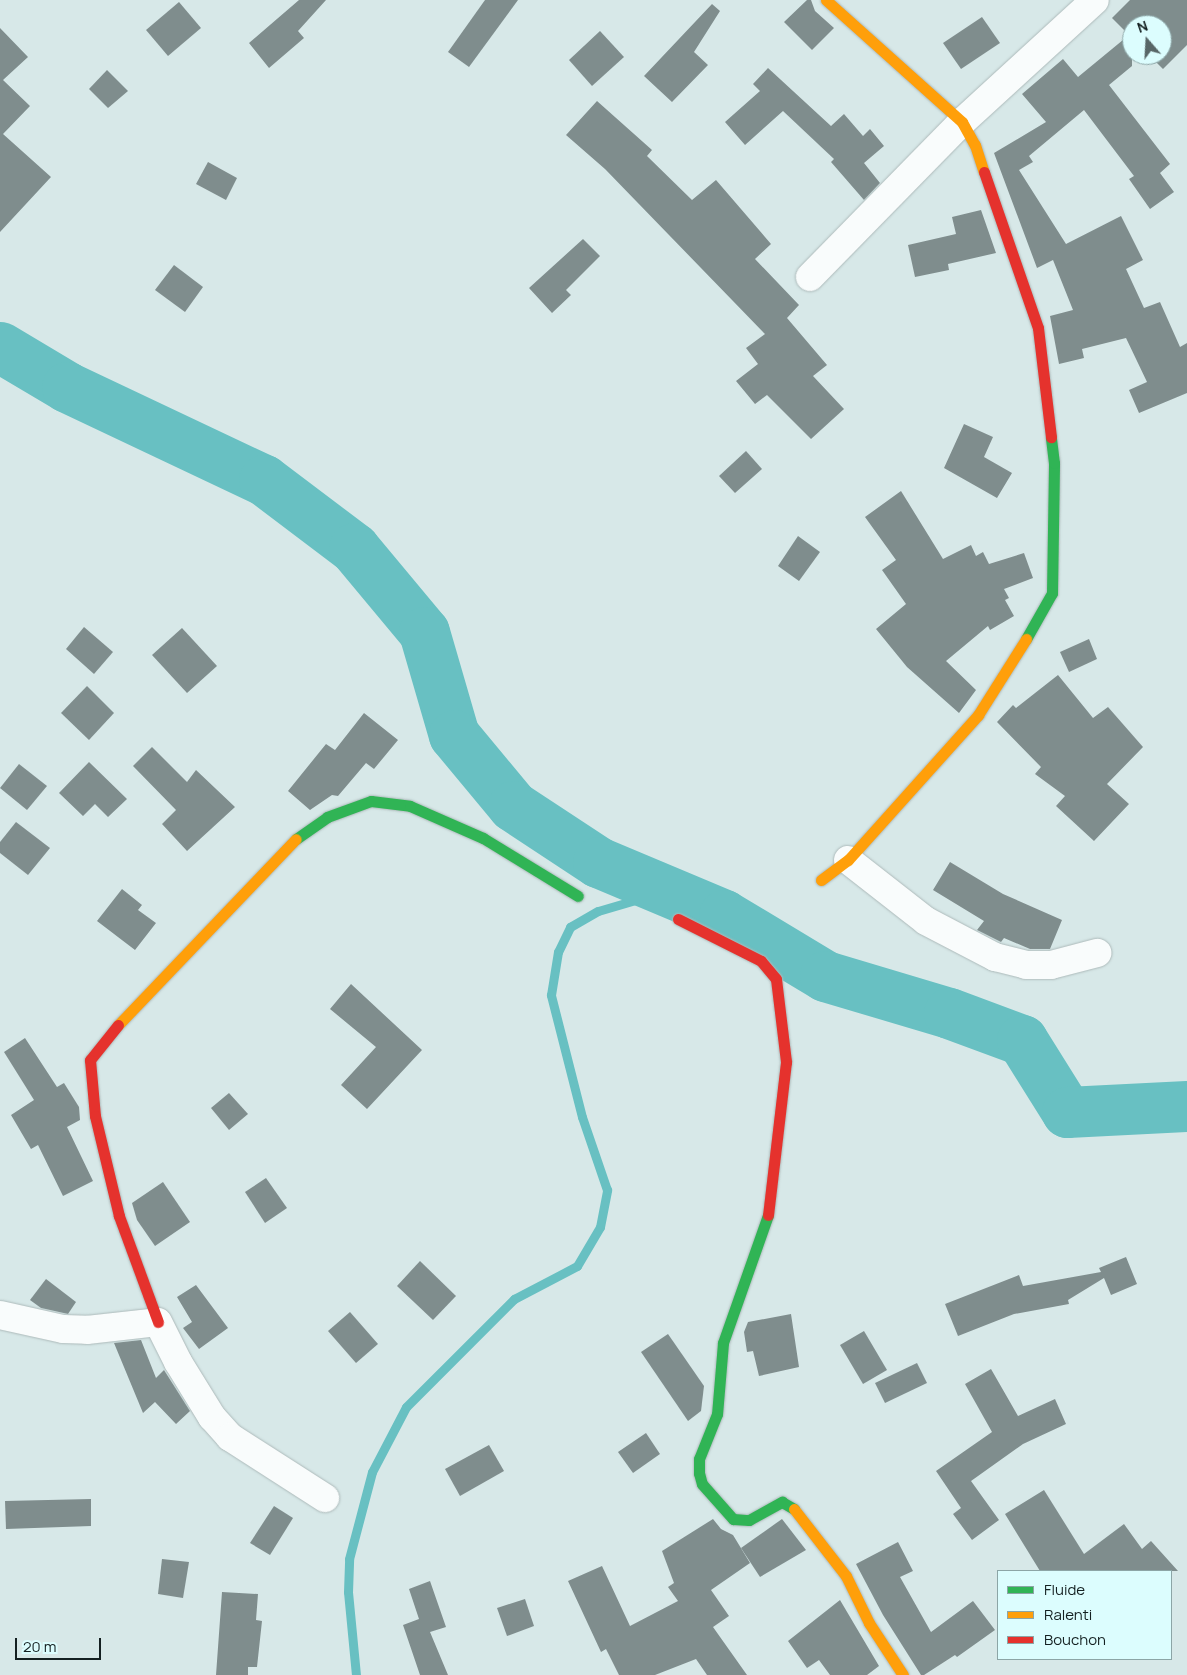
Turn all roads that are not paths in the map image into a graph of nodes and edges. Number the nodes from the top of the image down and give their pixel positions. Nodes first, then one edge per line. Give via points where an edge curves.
1 (826, 0) edge
2 (1095, 0) edge
3 (962, 122) junction
4 (810, 277) dead end
5 (848, 860) junction
6 (821, 880) dead end
7 (578, 896) dead end
8 (678, 919) dead end
9 (1098, 953) dead end
10 (0, 1315) edge
11 (158, 1322) junction
12 (325, 1498) dead end
13 (903, 1675) edge

1 - 3 street
2 - 3 street
3 - 4 street
3 - 5 street via 976,145 1041,343 1054,463 1052,593 1006,674 978,715
5 - 6 street
5 - 9 street via 926,921 995,957 1026,965 1051,965
7 - 11 street via 483,838 410,806 371,801 327,816 292,842 96,1049 90,1060 95,1116 119,1216
8 - 13 street via 761,961 776,979 786,1062 767,1225 723,1343 717,1414 699,1459 699,1474 702,1484 733,1519 749,1520 769,1507 782,1502 790,1504 846,1576 869,1623
10 - 11 street via 71,1330
11 - 12 street via 182,1370 212,1417 230,1437

